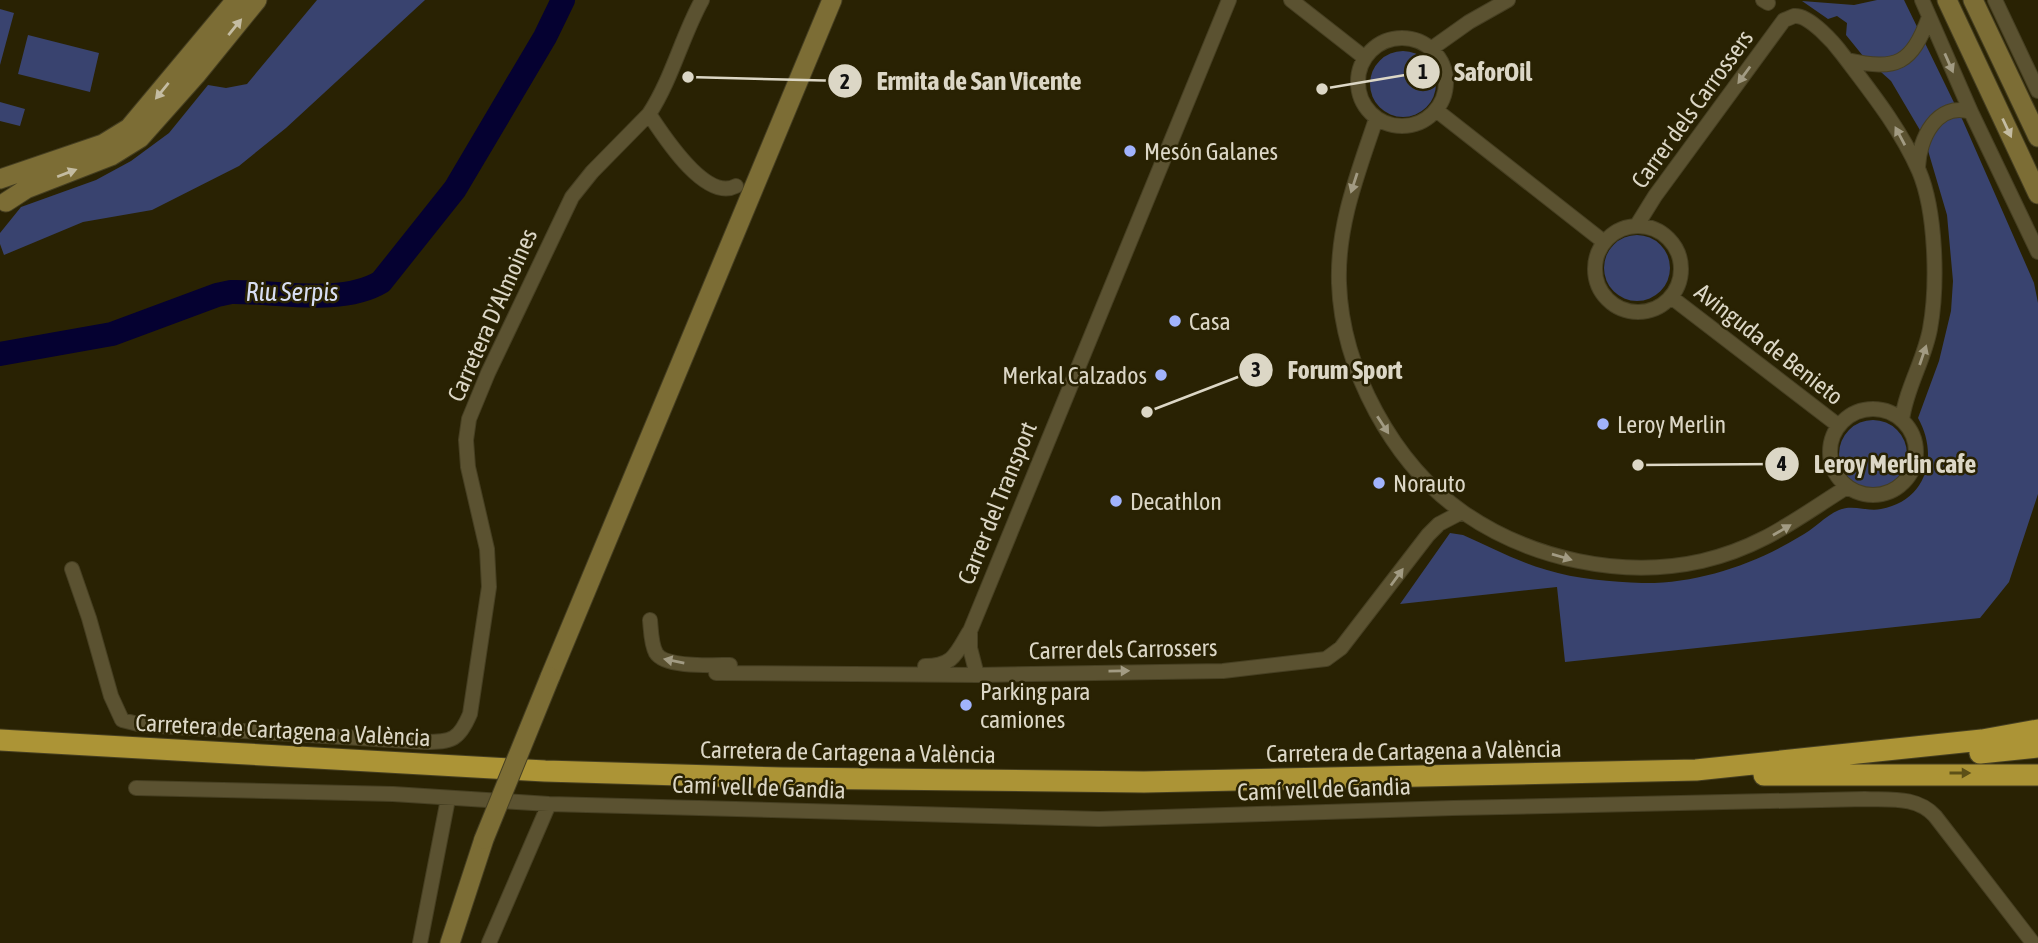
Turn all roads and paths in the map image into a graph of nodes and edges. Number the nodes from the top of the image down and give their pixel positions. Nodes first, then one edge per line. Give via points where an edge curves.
1 (236, 0) edge
2 (257, 0) edge
3 (702, 0) edge
4 (832, 0) edge
5 (1291, 0) edge
6 (1508, 0) edge
7 (1922, 0) edge
8 (1947, 0) edge
9 (1973, 0) edge
10 (1994, 0) edge
11 (1228, 1) edge
12 (1929, 17) junction
13 (1431, 49) junction
14 (1365, 58) junction
15 (1847, 60) junction
16 (2038, 91) edge
17 (1436, 110) junction
18 (1970, 112) junction
19 (649, 114) junction
20 (1376, 119) junction
21 (2038, 138) edge
22 (1918, 169) junction
23 (0, 180) edge
24 (736, 186) dead end
25 (2038, 194) edge
26 (3, 212) edge
27 (1637, 225) junction
28 (1604, 242) junction
29 (2038, 252) edge
30 (1671, 297) junction
31 (1902, 420) junction
32 (1839, 426) junction
33 (1847, 487) junction
34 (1462, 512) junction
35 (72, 569) dead end
36 (650, 620) dead end
37 (970, 631) junction
38 (716, 673) dead end
39 (977, 675) junction
40 (2038, 730) edge
41 (0, 740) edge
42 (2038, 747) edge
43 (1737, 766) junction
44 (1696, 770) junction
45 (2038, 775) edge
46 (136, 788) dead end
47 (448, 799) junction
48 (549, 804) junction
49 (420, 943) edge
50 (450, 943) edge
51 (489, 943) edge
52 (2033, 943) edge

1 -> 23 main road via 129,128 103,144
26 -> 2 main road via 26,189 111,156 140,138
3 - 19 street, Carretera D'Almoines
4 - 50 main road, bridge via 484,839
5 - 14 street
6 - 13 street
7 - 12 street
8 -> 25 main road
9 - 21 main road
10 - 16 street
11 - 37 street, Carrer del Transport
12 - 15 street via 1919,43 1902,60 1873,65
12 -> 18 street
13 - 14 street via 1403,38 1375,47
13 - 17 street via 1445,72 1443,99
14 - 20 street via 1358,90
22 -> 15 street via 1891,120
15 -> 27 street, Carrer dels Carrossers via 1832,40 1804,18 1784,20
17 - 20 street via 1415,125 1388,125
17 - 28 street
18 - 22 street via 1954,109 1936,120 1918,152
18 - 29 street
19 - 24 street via 676,152 705,180 719,188
19 - 35 street, Carretera D'Almoines via 583,182 566,207 469,418 468,467 487,550 489,587 471,714 457,737 425,742 142,725 122,720
20 -> 34 street via 1343,224 1339,284 1346,329 1377,417 1420,473
31 -> 22 street via 1930,331 1935,281 1931,222
23 - 26 main road
27 - 28 street via 1613,233
27 - 30 street via 1664,234 1674,244 1682,271
28 - 30 street via 1594,272 1597,285 1613,305 1650,311
30 - 32 street, Avinguda de Benieto
31 - 32 street via 1873,409 1860,411
31 - 33 street via 1916,449 1916,461 1904,483 1878,495
32 - 33 street via 1830,452 1832,465
34 -> 33 street via 1560,558 1660,566 1705,560 1767,538
39 -> 34 street, Carrer dels Carrossers via 1223,671 1326,659 1341,648 1428,535
37 -> 36 street via 944,665 704,664 663,660 656,653
37 - 39 street, Carrer del Transport
38 - 39 street, Carrer dels Carrossers
40 - 43 highway
41 - 44 highway, Carretera de Cartagena a València via 490,768 782,778 1144,782
42 - 43 highway via 1920,760
43 - 44 highway
44 -> 45 highway via 1743,775
46 - 47 street, Camí vell de Gandia
47 - 48 street, Camí vell de Gandia
47 - 49 street
48 - 51 street
48 - 52 street, Camí vell de Gandia via 1099,819 1906,800 1928,808

